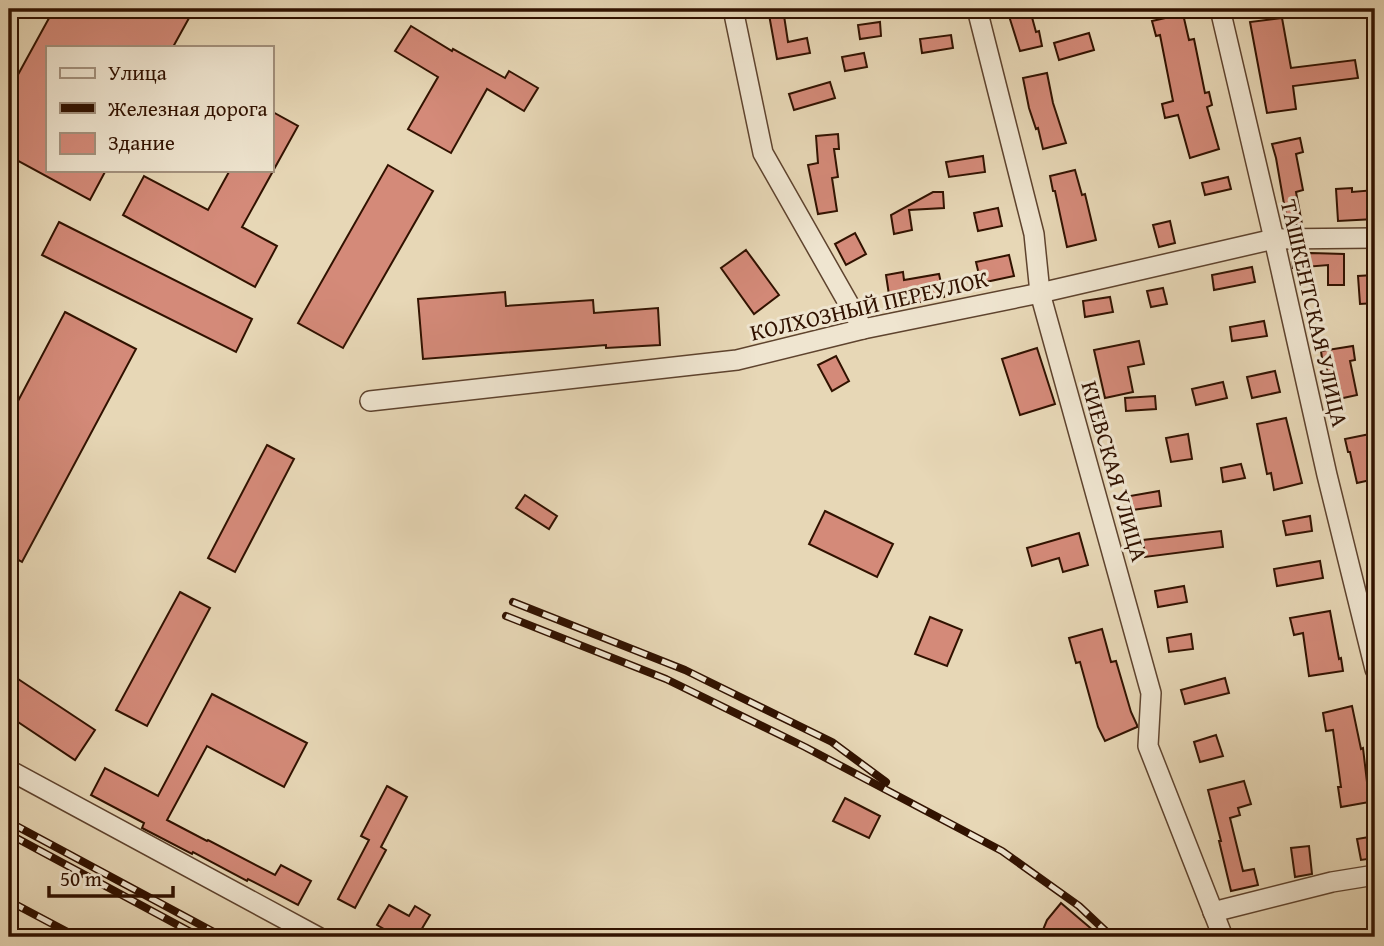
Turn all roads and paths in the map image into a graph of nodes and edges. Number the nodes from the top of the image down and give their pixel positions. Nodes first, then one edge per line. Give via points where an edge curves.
1 (733, 9) edge
2 (977, 9) edge
3 (1220, 9) edge
4 (1375, 238) edge
5 (1274, 239) junction
6 (1040, 293) junction
7 (863, 329) junction
8 (370, 401) dead end
9 (1375, 668) edge
10 (9, 770) edge
11 (1375, 875) edge
12 (1213, 912) junction
13 (318, 937) edge
14 (1223, 937) edge

1 - 7 street via 763,153
2 - 6 street, КИЕВСКАЯ УЛИЦА via 1034,234
3 - 5 street, ТАШКЕНТСКАЯ УЛИЦА
4 - 5 street, КОЛХОЗНЫЙ ПЕРЕУЛОК
5 - 6 street, КОЛХОЗНЫЙ ПЕРЕУЛОК
5 - 9 street, ТАШКЕНТСКАЯ УЛИЦА
6 - 7 street, КОЛХОЗНЫЙ ПЕРЕУЛОК
6 - 12 street, КИЕВСКАЯ УЛИЦА via 1151,693 1148,746
7 - 8 street, КОЛХОЗНЫЙ ПЕРЕУЛОК via 737,360
10 - 13 street
11 - 12 street
12 - 14 street, КИЕВСКАЯ УЛИЦА

